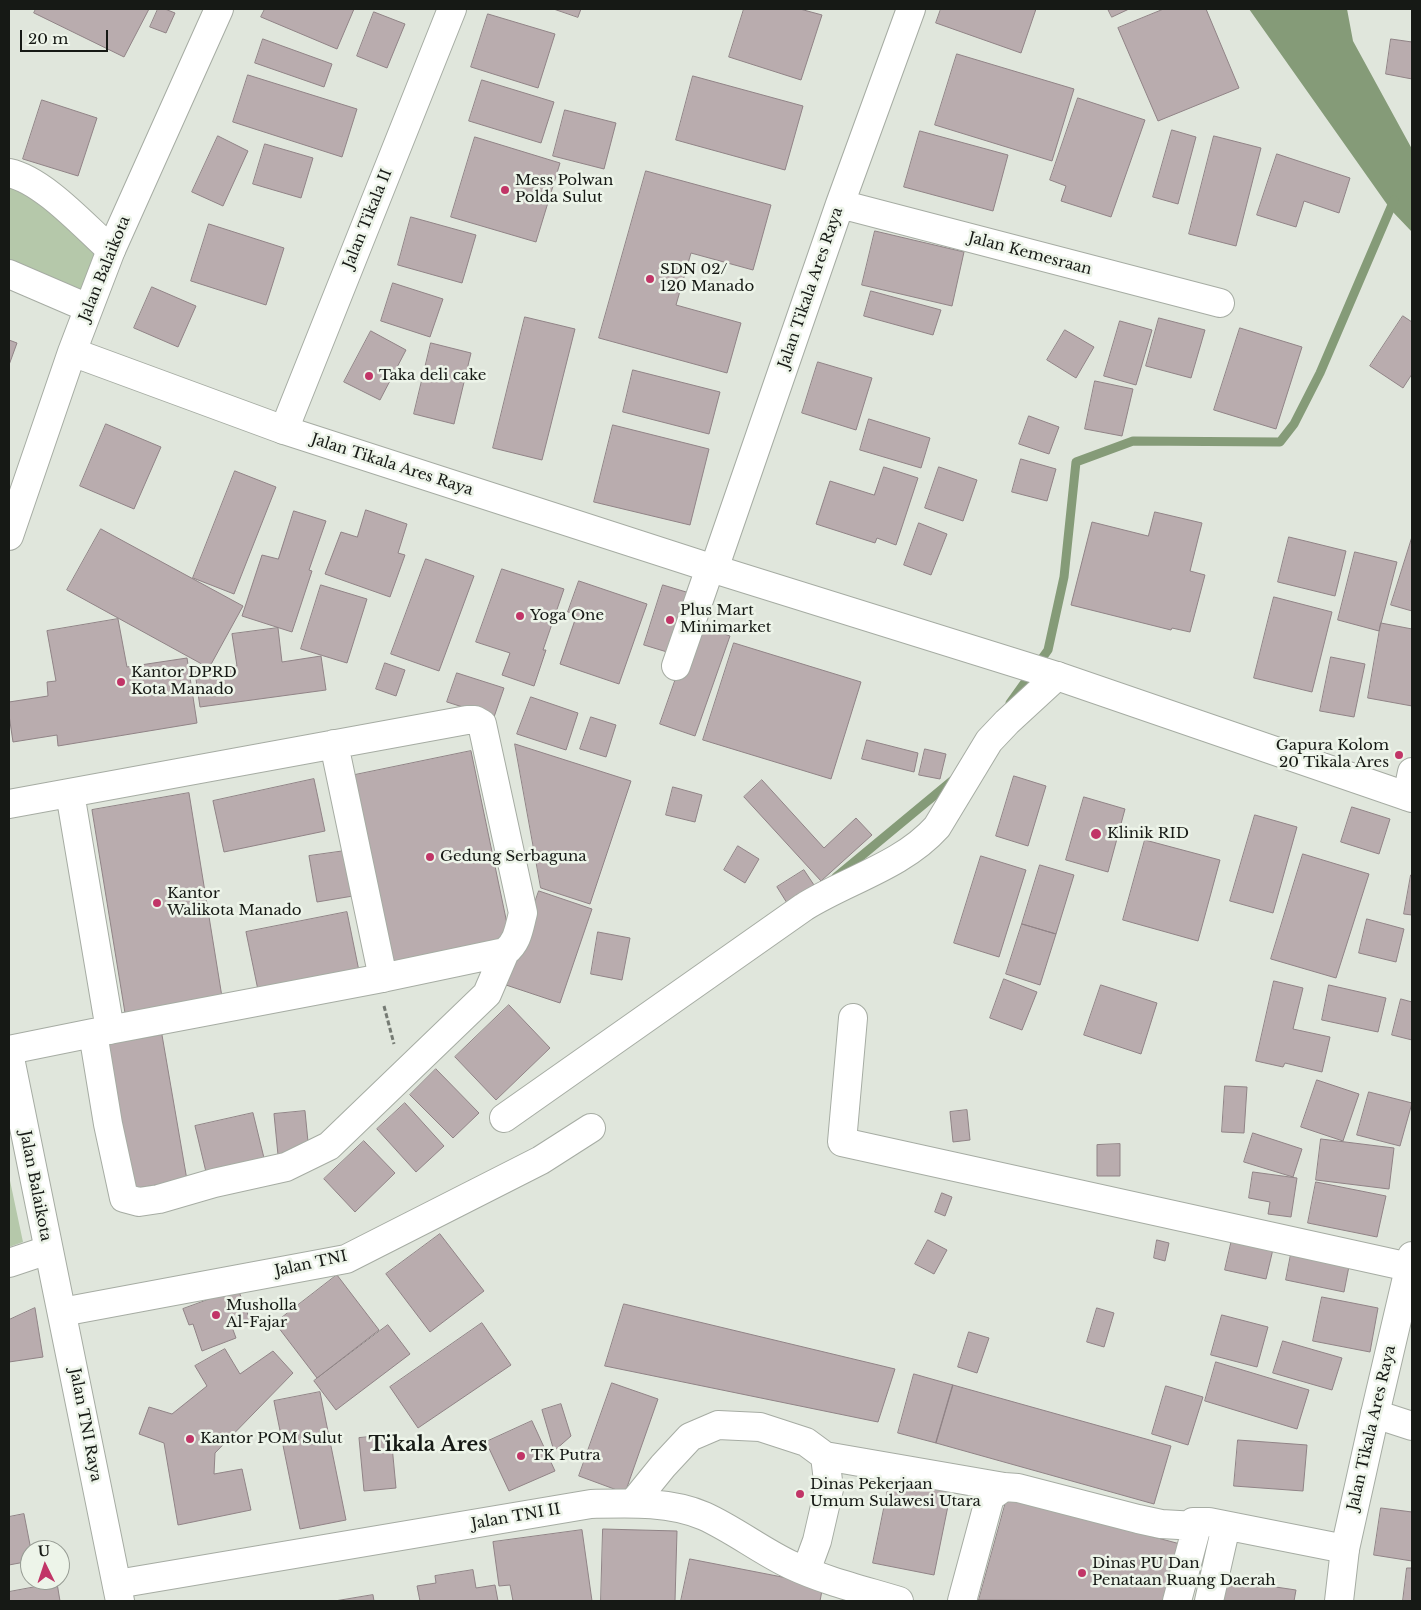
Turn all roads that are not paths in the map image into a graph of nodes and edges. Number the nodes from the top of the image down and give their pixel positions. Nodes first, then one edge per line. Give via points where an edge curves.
1 (219, 9) edge
2 (452, 9) edge
3 (911, 9) edge
4 (9, 173) edge
5 (840, 204) junction
6 (111, 250) junction
7 (9, 274) edge
8 (1220, 303) dead end
9 (88, 308) junction
10 (72, 352) junction
11 (284, 430) junction
12 (10, 529) edge
13 (712, 568) junction
14 (676, 666) dead end
15 (1054, 676) junction
16 (334, 744) junction
17 (1410, 789) edge
18 (70, 792) junction
19 (9, 804) edge
20 (505, 952) junction
21 (380, 978) junction
22 (853, 1018) dead end
23 (102, 1031) junction
24 (9, 1051) edge
25 (504, 1118) dead end
26 (592, 1128) dead end
27 (48, 1250) junction
28 (1411, 1262) edge
29 (9, 1263) edge
30 (62, 1312) junction
31 (1375, 1414) junction
32 (1412, 1426) edge
33 (825, 1456) junction
34 (1004, 1488) junction
35 (633, 1503) junction
36 (1197, 1526) junction
37 (1226, 1526) junction
38 (1333, 1546) junction
39 (806, 1571) junction
40 (118, 1593) edge
41 (899, 1601) edge
42 (962, 1601) edge
43 (1177, 1601) edge
44 (1209, 1601) edge
45 (1339, 1601) edge

1 - 6 street, Jalan Balaikota
2 - 11 street, Jalan Tikala II
3 - 5 street, Jalan Tikala Ares Raya
4 - 6 street via 39,187
5 - 8 street, Jalan Kemesraan
5 - 13 street, Jalan Tikala Ares Raya
6 - 9 street, Jalan Balaikota
7 - 9 street
9 - 10 street, Jalan Balaikota
10 - 11 street, Jalan Tikala Ares Raya
10 - 12 street, Jalan Balaikota
11 - 13 street, Jalan Tikala Ares Raya
13 - 14 street
13 - 15 street, Jalan Tikala Ares Raya
15 - 17 street, Jalan Tikala Ares Raya
15 - 25 street via 989,741 937,827 926,839 909,852 804,907
16 - 18 street
16 - 20 street via 467,720 482,724 523,913 513,946
16 - 21 street
18 - 19 street
18 - 23 street
20 - 21 street
20 - 23 street via 487,994 329,1146 286,1166 159,1199 139,1202 124,1198 108,1124
21 - 23 street
22 - 28 street via 842,1142
23 - 24 street
24 - 27 street, Jalan Balaikota
26 - 30 street, Jalan TNI via 541,1160 346,1259
27 - 29 street, Jalan Balaikota
27 - 30 street, Jalan TNI Raya
28 - 31 street, Jalan Tikala Ares Raya
30 - 40 street, Jalan TNI Raya
31 - 32 street
31 - 38 street, Jalan Tikala Ares Raya
33 - 34 street
33 - 35 street via 806,1442 760,1427 718,1425 690,1437
33 - 39 street via 829,1489
34 - 36 street via 1018,1488 1161,1524
34 - 42 street via 990,1497
35 - 39 street, Jalan TNI II via 702,1515
35 - 40 street, Jalan TNI II via 591,1504
36 - 37 street via 1194,1522
36 - 43 street
37 - 38 street
37 - 44 street
38 - 45 street, Jalan Tikala Ares Raya
39 - 41 street, Jalan TNI II

